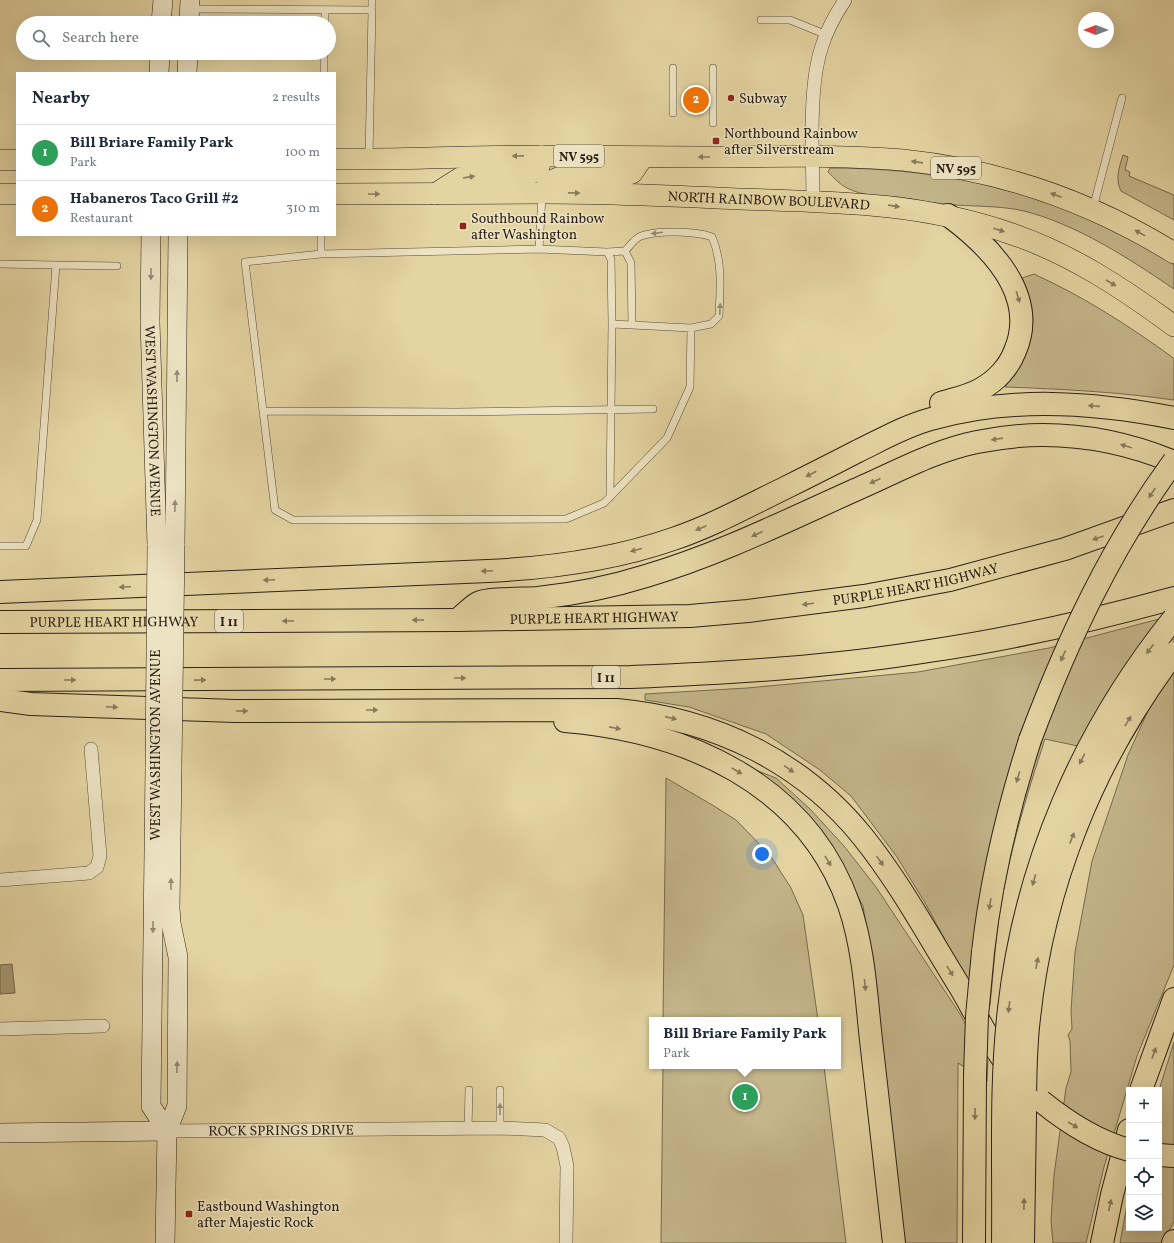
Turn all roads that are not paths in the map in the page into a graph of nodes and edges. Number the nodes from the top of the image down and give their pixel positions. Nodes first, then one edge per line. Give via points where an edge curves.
1 (163, 0) edge
2 (372, 0) edge
3 (845, 0) edge
4 (325, 10) junction
5 (372, 10) junction
6 (189, 11) edge
7 (162, 16) edge
8 (325, 16) edge
9 (761, 20) dead end
10 (827, 35) junction
11 (160, 60) edge
12 (188, 60) edge
13 (324, 60) edge
14 (673, 68) dead end
15 (713, 68) dead end
16 (159, 72) edge
17 (187, 72) edge
18 (324, 72) edge
19 (1122, 98) dead end
20 (672, 113) dead end
21 (713, 123) dead end
22 (542, 156) junction
23 (643, 157) junction
24 (813, 157) junction
25 (369, 158) junction
26 (336, 159) edge
27 (0, 160) edge
28 (16, 160) edge
29 (542, 193) junction
30 (0, 194) edge
31 (16, 194) edge
32 (336, 194) edge
33 (435, 194) junction
34 (813, 202) junction
35 (1092, 210) junction
36 (948, 216) junction
37 (151, 236) edge
38 (178, 236) edge
39 (321, 236) edge
40 (539, 249) junction
41 (625, 251) junction
42 (607, 252) junction
43 (1174, 253) edge
44 (321, 254) junction
45 (0, 264) edge
46 (56, 265) junction
47 (118, 266) dead end
48 (612, 324) junction
49 (632, 325) junction
50 (1174, 326) edge
51 (691, 328) junction
52 (653, 409) dead end
53 (611, 410) junction
54 (263, 411) junction
55 (1174, 418) edge
56 (1170, 460) edge
57 (836, 462) junction
58 (610, 497) junction
59 (1174, 510) edge
60 (166, 545) junction
61 (0, 546) edge
62 (0, 592) edge
63 (1174, 598) edge
64 (1174, 618) edge
65 (457, 620) junction
66 (0, 622) edge
67 (1174, 653) edge
68 (0, 680) edge
69 (0, 700) edge
70 (453, 712) junction
71 (91, 749) dead end
72 (163, 767) junction
73 (0, 880) edge
74 (1174, 1000) edge
75 (103, 1026) dead end
76 (0, 1029) edge
77 (1142, 1087) edge
78 (468, 1090) dead end
79 (500, 1090) dead end
80 (500, 1128) junction
81 (468, 1129) junction
82 (167, 1131) junction
83 (0, 1133) edge
84 (1126, 1141) edge
85 (1126, 1149) edge
86 (1162, 1155) edge
87 (1174, 1156) edge
88 (165, 1243) edge
89 (566, 1243) edge
90 (894, 1243) edge
91 (974, 1243) edge
92 (1004, 1243) edge
93 (1023, 1243) edge
94 (1102, 1243) edge

1 - 7 main road
2 - 5 lane
3 - 10 street
4 - 5 lane
4 - 6 lane
4 - 8 lane
5 - 25 lane
9 - 10 lane via 790,20
10 - 24 street via 816,73
11 - 16 main road
12 - 17 main road
13 - 18 lane
14 - 20 lane
15 - 21 lane
19 - 35 lane
22 - 23 main road, NV 595
22 -> 25 main road, NV 595
33 -> 22 main road via 467,176 532,174 538,170
24 -> 23 main road, NV 595
23 - 29 main road via 632,173 623,176 563,176 551,181
24 - 34 street
35 -> 24 main road, NV 595 via 1008,179 946,166 870,158
25 - 26 main road, NV 595
27 - 28 main road
29 - 33 main road, NORTH RAINBOW BOULEVARD
29 -> 34 main road, NORTH RAINBOW BOULEVARD
29 - 40 lane
30 - 31 main road
32 -> 33 main road, NORTH RAINBOW BOULEVARD
34 -> 36 main road, NORTH RAINBOW BOULEVARD via 881,204
43 -> 35 main road, NV 595 via 1136,230
36 -> 50 main road, NORTH RAINBOW BOULEVARD via 1011,234 1054,252 1122,290
36 -> 57 highway via 978,241 1007,273 1015,288 1021,304 1022,323 1014,356 998,377 981,389 902,416
37 -> 60 main road, WEST WASHINGTON AVENUE via 151,337
60 -> 38 main road, WEST WASHINGTON AVENUE
39 - 44 lane
40 - 42 lane
40 - 44 lane
41 - 42 lane
41 - 49 lane via 631,263
51 -> 41 lane via 711,324 719,316 719,260 712,236 649,234 639,236
42 - 48 lane via 611,259
44 - 54 lane via 245,262
45 - 46 lane
46 - 47 lane
46 - 61 lane via 37,520 26,546
48 - 49 lane
48 - 53 lane
49 - 51 lane
51 - 58 lane via 690,387 667,438
52 - 53 lane
53 - 54 lane
53 - 58 lane
54 - 58 lane via 275,510 293,520 566,519 604,503
55 -> 57 highway via 1084,405 1032,404 987,407 944,415 901,428
56 -> 65 highway via 1118,443 1082,437 1033,435 976,442 931,456 739,542 672,568 628,582 583,591 538,598 479,602
56 -> 91 highway, bridge via 1089,600 1061,660 1030,740 1012,799 990,899 977,1016
57 -> 62 highway via 674,539 607,558 559,566 488,572
59 -> 65 highway, PURPLE HEART HIGHWAY / I 11 via 1036,558 950,580 864,596 791,607 705,615
60 - 72 main road, WEST WASHINGTON AVENUE, bridge
68 -> 63 highway, I 11 via 694,675 929,652 1049,629
64 -> 92 highway, bridge via 1120,692 1083,757 1054,822 1031,890 1014,971 1007,1034 1004,1082
65 -> 66 highway, PURPLE HEART HIGHWAY / I 11
93 -> 67 highway, bridge via 1028,1019 1050,907 1070,841 1096,779 1138,705
69 -> 70 highway via 31,704 235,711
70 -> 85 highway, bridge via 587,709 647,714 684,721 719,732 779,762 832,804 871,848 990,1041 1020,1080 1041,1102 1068,1122 1089,1134
70 -> 90 highway via 576,722 672,742 712,758 745,776 777,799 803,826 820,848 839,882 859,942
71 - 73 street via 100,856 98,867 89,872
82 -> 72 main road, WEST WASHINGTON AVENUE via 177,1106 178,957 171,923
72 -> 82 main road, WEST WASHINGTON AVENUE via 151,1106
77 -> 74 highway
75 - 76 street
78 - 81 lane
80 -> 79 lane
80 - 81 street, ROCK SPRINGS DRIVE
80 - 89 street, ROCK SPRINGS DRIVE via 540,1129 553,1133 558,1138 567,1156
81 - 82 street, ROCK SPRINGS DRIVE
82 - 83 main road, ROCK SPRINGS DRIVE
82 - 88 main road, WEST WASHINGTON AVENUE
94 -> 84 highway
86 - 87 highway

